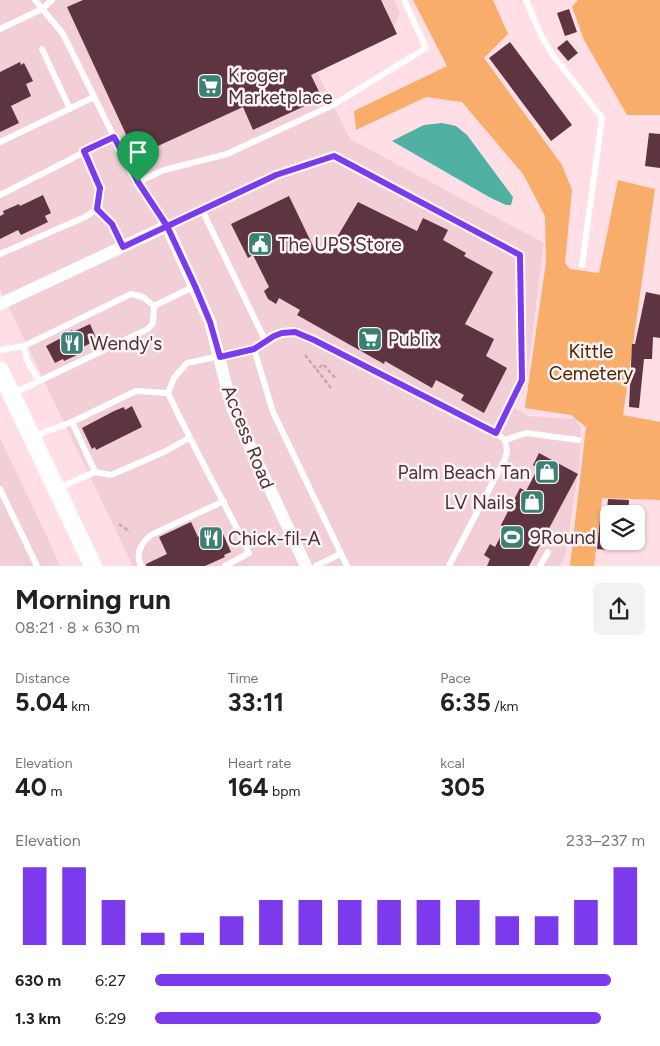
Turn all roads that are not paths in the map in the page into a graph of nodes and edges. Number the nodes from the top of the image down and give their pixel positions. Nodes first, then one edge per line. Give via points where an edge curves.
1 (35, 0) edge
2 (52, 0) edge
3 (404, 0) edge
4 (526, 0) edge
5 (42, 9) junction
6 (0, 29) edge
7 (42, 48) dead end
8 (94, 97) junction
9 (70, 109) junction
10 (114, 137) junction
11 (0, 142) edge
12 (84, 151) junction
13 (138, 182) junction
14 (0, 195) edge
15 (97, 209) junction
16 (202, 210) junction
17 (167, 226) junction
18 (123, 247) junction
19 (0, 254) edge
20 (582, 266) dead end
21 (195, 286) junction
22 (0, 304) edge
23 (154, 306) junction
24 (265, 340) junction
25 (24, 346) junction
26 (254, 349) junction
27 (0, 350) edge
28 (220, 357) junction
29 (0, 370) edge
30 (39, 381) junction
31 (168, 393) junction
32 (12, 394) junction
33 (72, 422) junction
34 (496, 433) junction
35 (32, 437) junction
36 (189, 438) junction
37 (505, 440) junction
38 (578, 440) dead end
39 (95, 472) junction
40 (56, 488) junction
41 (0, 489) edge
42 (224, 501) junction
43 (548, 552) dead end
44 (340, 554) junction
45 (37, 566) edge
46 (93, 566) edge
47 (141, 566) edge
48 (226, 566) edge
49 (306, 566) edge
50 (316, 566) edge
51 (347, 566) edge
52 (449, 566) edge
53 (540, 566) edge

1 - 5 lane
2 - 5 lane
3 - 13 lane via 426,48 333,105 227,154 164,170
4 - 20 lane via 552,54 602,118
5 - 6 lane
5 - 8 lane via 63,34
7 - 9 lane
8 - 9 lane
8 - 10 lane
9 - 11 lane
10 - 12 lane
10 - 13 lane
12 - 14 lane
12 - 15 lane via 100,188
13 - 17 lane
15 - 18 lane via 112,224
15 - 19 lane
16 - 17 lane
16 - 24 lane
16 - 34 lane via 276,175 334,156 520,255 522,380
17 - 18 street
17 - 21 street, Access Road
18 - 22 street
21 - 23 lane
21 - 28 street, Access Road
23 - 25 lane via 143,297 131,294
23 - 30 lane via 153,323 148,328
24 - 26 lane
24 - 34 lane via 295,332
25 - 27 lane
25 - 30 lane via 27,360
26 - 28 lane
26 - 44 lane via 273,412
28 - 31 lane via 187,363 174,378
28 - 49 street, Access Road via 232,408 244,438
29 - 32 main road
30 - 32 lane
31 - 33 lane via 136,391
31 - 36 lane
32 - 35 main road
33 - 35 lane
33 - 39 lane
34 - 37 lane
35 - 40 main road
36 - 39 lane via 111,475
36 - 42 lane
37 - 38 lane via 526,434
37 - 52 lane via 505,459
39 - 40 lane
40 - 46 main road
41 - 45 lane
42 - 47 lane via 151,535 139,549
42 - 48 lane via 249,553
43 - 53 lane
44 - 50 lane
44 - 51 lane

